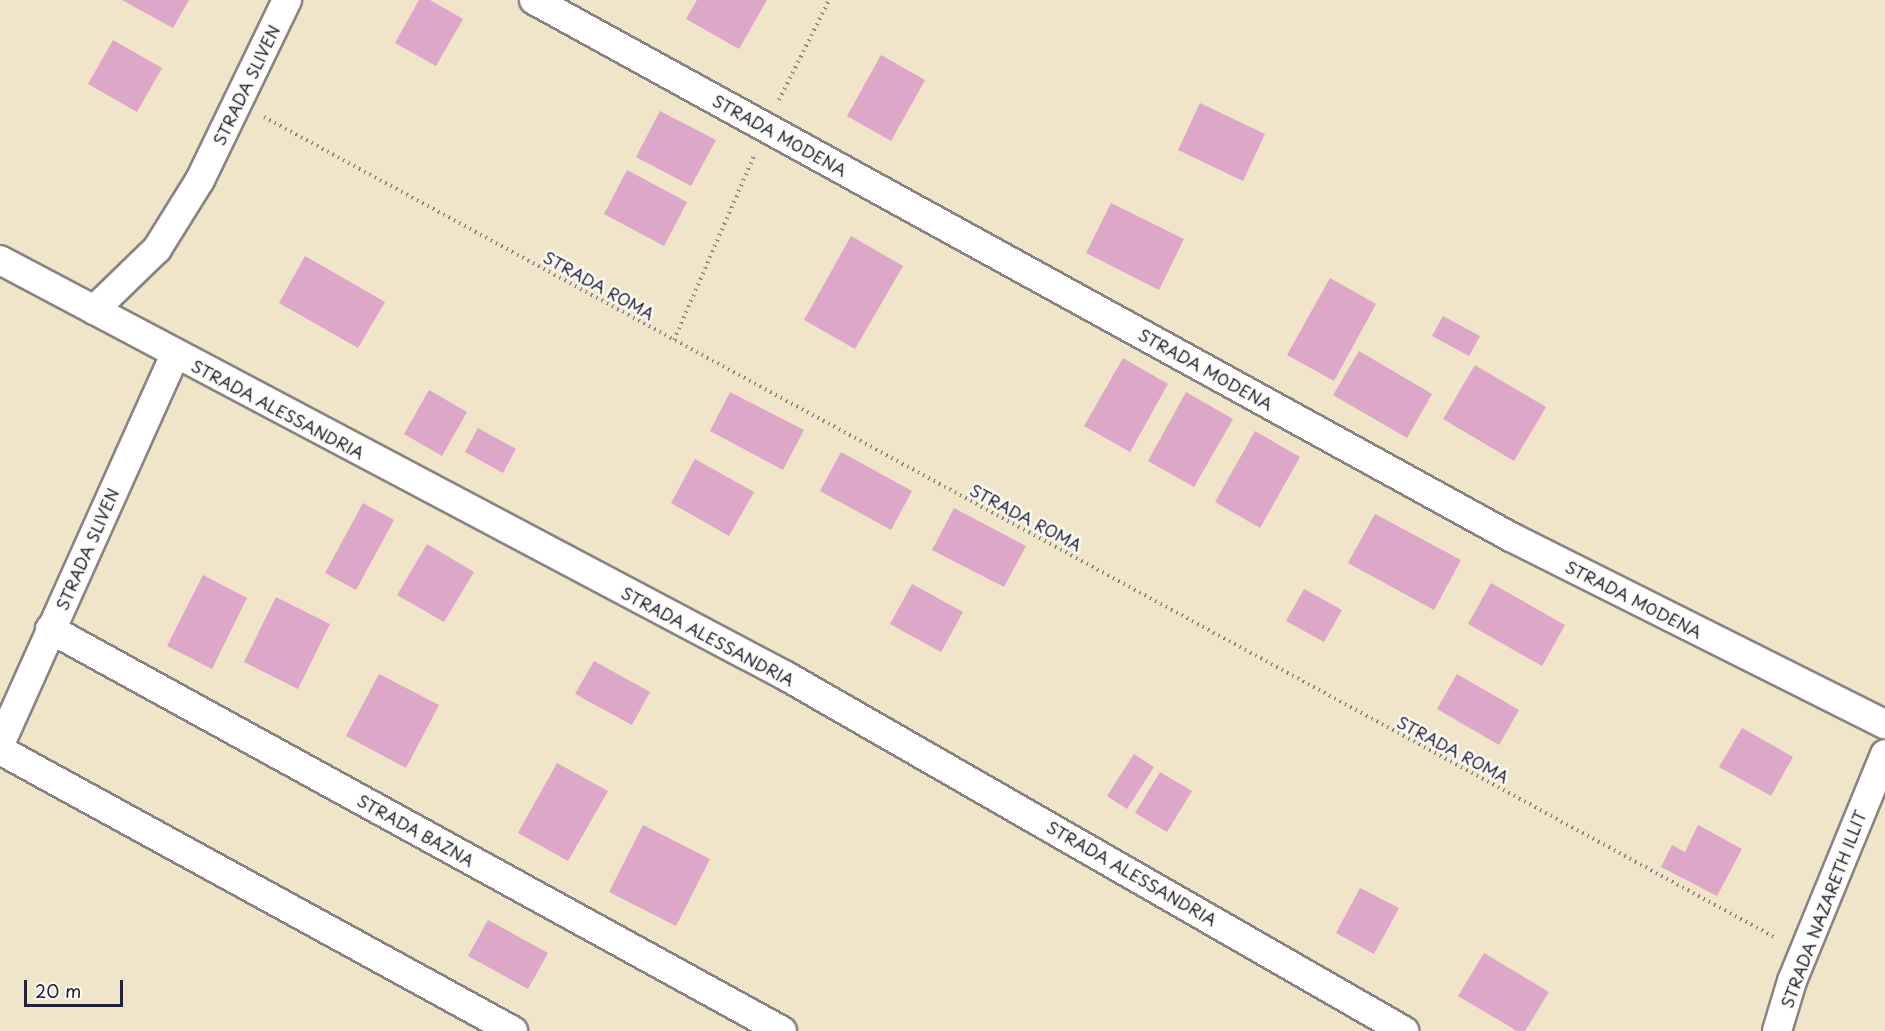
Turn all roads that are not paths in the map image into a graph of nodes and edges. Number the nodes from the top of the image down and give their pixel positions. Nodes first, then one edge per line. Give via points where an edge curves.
1 (287, 0) edge
2 (534, 0) edge
3 (0, 260) edge
4 (94, 310) junction
5 (175, 355) junction
6 (50, 628) junction
7 (1885, 724) edge
8 (0, 744) edge
9 (0, 750) edge
10 (1885, 754) edge
11 (513, 1031) edge
12 (782, 1031) edge
13 (1404, 1031) edge
14 (1777, 1031) edge

1 - 4 street, STRADA SLIVEN via 200,180 157,249
2 - 7 street, STRADA MODENA via 1511,537
3 - 4 street, STRADA ALESSANDRIA
4 - 5 street, STRADA ALESSANDRIA
5 - 6 street, STRADA SLIVEN
5 - 13 street, STRADA ALESSANDRIA via 786,676
6 - 8 street, STRADA SLIVEN
6 - 12 street, STRADA BAZNA
9 - 11 street
10 - 14 street, STRADA NAZARETH ILLIT via 1803,953

